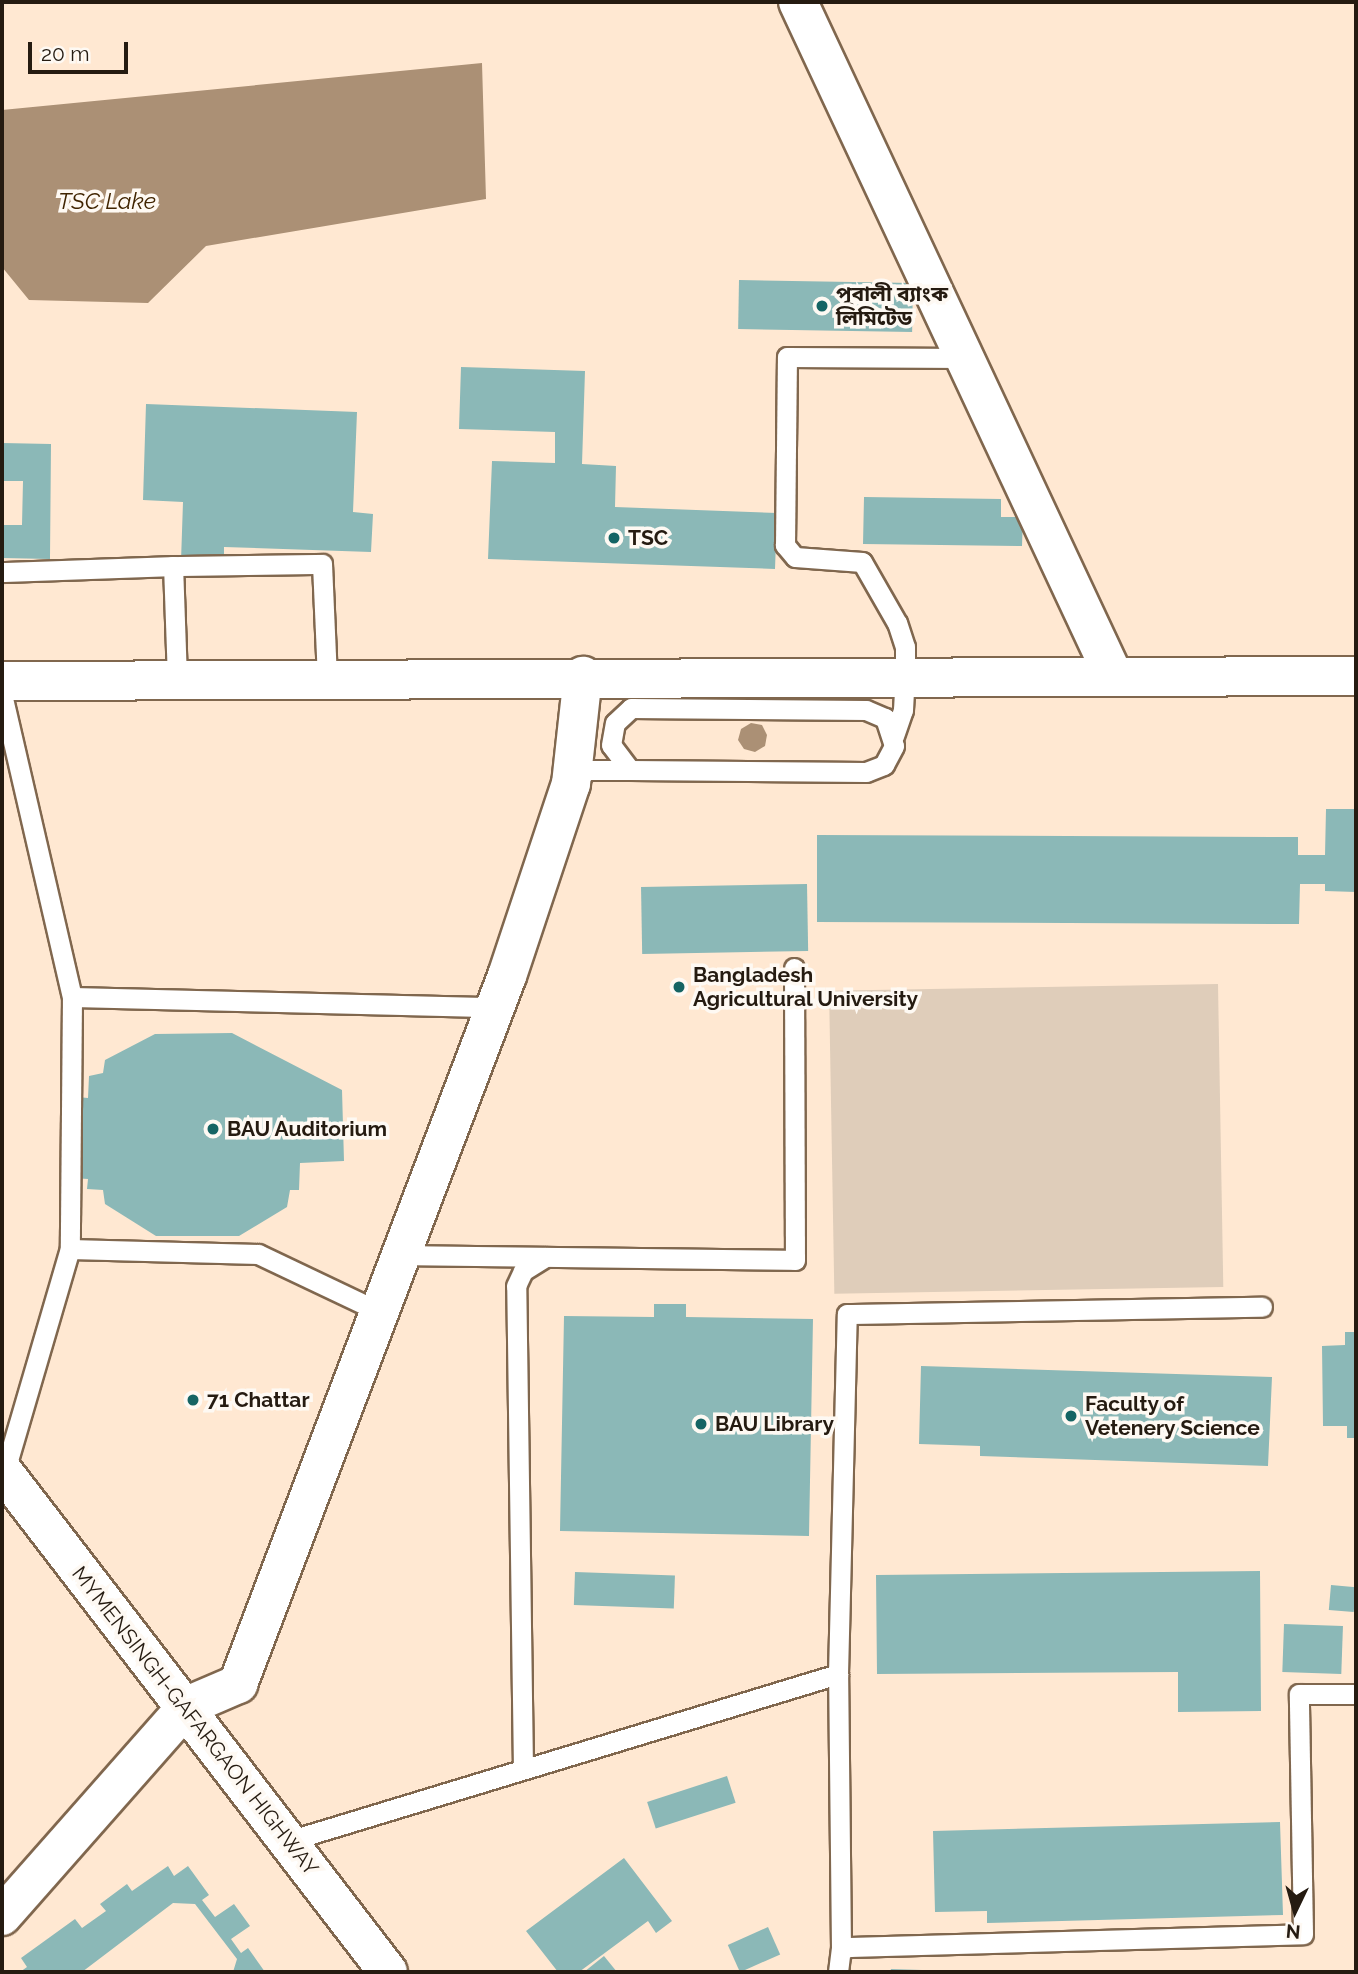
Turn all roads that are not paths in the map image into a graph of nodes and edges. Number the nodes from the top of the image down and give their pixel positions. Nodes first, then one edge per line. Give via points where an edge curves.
1 (797, 2) edge
2 (965, 358) junction
3 (173, 566) junction
4 (2, 572) edge
5 (1112, 673) junction
6 (905, 675) junction
7 (583, 676) junction
8 (1356, 676) edge
9 (327, 678) junction
10 (177, 679) junction
11 (2, 681) edge
12 (2, 694) edge
13 (894, 736) junction
14 (631, 770) junction
15 (571, 783) junction
16 (794, 968) dead end
17 (72, 997) junction
18 (495, 1007) junction
19 (70, 1249) junction
20 (403, 1255) junction
21 (545, 1257) junction
22 (1262, 1307) dead end
23 (380, 1312) junction
24 (3, 1472) edge
25 (838, 1674) junction
26 (1356, 1694) edge
27 (187, 1706) junction
28 (523, 1769) junction
29 (288, 1841) junction
30 (2, 1916) edge
31 (841, 1950) junction
32 (388, 1972) edge
33 (838, 1972) edge

1 - 2 street
2 - 5 street
2 - 6 lane via 787,357 785,545 795,557 862,562 902,635
3 - 4 lane
3 - 9 lane via 322,564
3 - 10 lane
5 - 6 street
5 - 8 street
6 - 7 street
6 - 13 lane via 903,710
7 - 9 street
7 - 15 street
9 - 10 street
10 - 11 street
12 - 17 lane
13 - 14 lane via 891,756 866,772
13 - 14 lane via 885,718 866,710 631,708 615,723 611,745
14 - 15 lane via 587,770
15 - 18 street
16 - 21 lane via 795,1260
17 - 18 lane
17 - 19 lane
18 - 20 street
19 - 23 lane via 258,1254
19 - 24 lane
20 - 21 lane
20 - 23 street
21 - 28 lane via 517,1276 516,1286
22 - 25 lane via 847,1314
23 - 27 street via 238,1684
24 - 27 street, MYMENSINGH-GAFARGAON HIGHWAY
25 - 28 lane
25 - 31 lane
26 - 31 lane via 1299,1694 1303,1934
27 - 29 street, MYMENSINGH-GAFARGAON HIGHWAY
27 - 30 street
28 - 29 lane
29 - 32 street, MYMENSINGH-GAFARGAON HIGHWAY
31 - 33 lane

